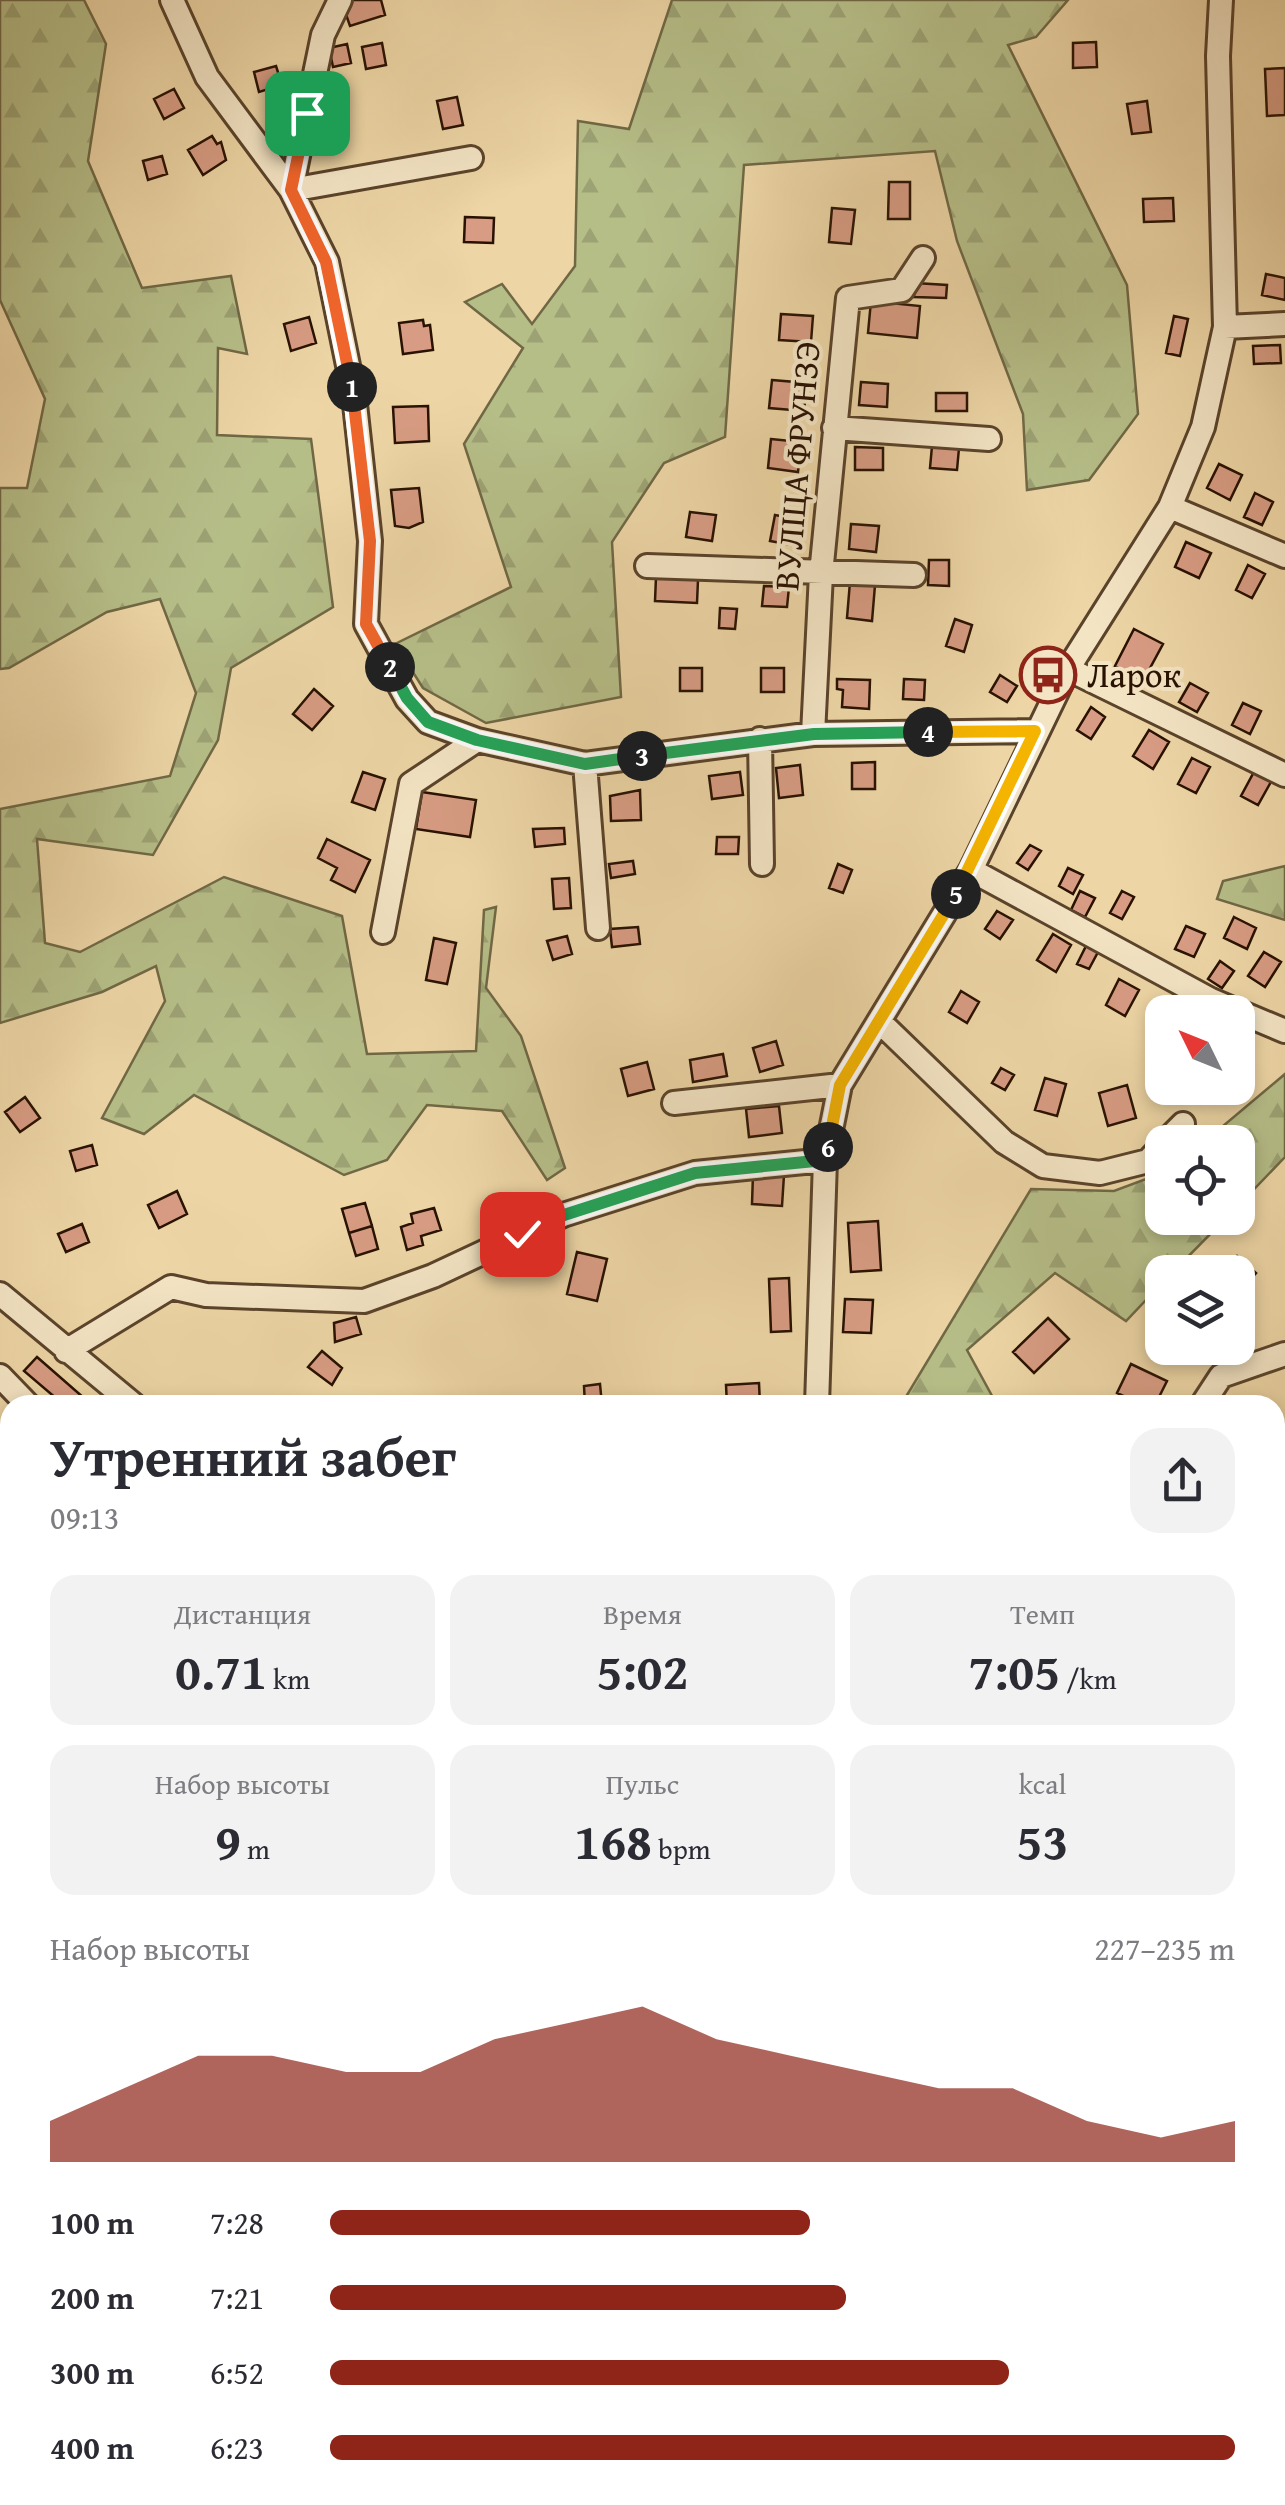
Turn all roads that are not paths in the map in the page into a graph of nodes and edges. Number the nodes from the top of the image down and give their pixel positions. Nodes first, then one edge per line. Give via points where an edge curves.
1 (172, 0) edge
2 (340, 0) edge
3 (1221, 0) edge
4 (470, 158) dead end
5 (291, 190) junction
6 (923, 258) dead end
7 (1285, 324) edge
8 (1225, 327) junction
9 (834, 428) junction
10 (989, 439) dead end
11 (1170, 507) junction
12 (1285, 556) edge
13 (647, 566) dead end
14 (820, 574) junction
15 (914, 575) dead end
16 (1068, 669) junction
17 (1035, 731) junction
18 (814, 734) junction
19 (760, 739) junction
20 (477, 740) junction
21 (585, 764) junction
22 (1285, 775) edge
23 (762, 864) dead end
24 (971, 870) junction
25 (598, 928) dead end
26 (384, 932) dead end
27 (880, 1022) junction
28 (1285, 1031) edge
29 (840, 1085) junction
30 (674, 1103) dead end
31 (825, 1160) junction
32 (1145, 1163) edge
33 (0, 1294) edge
34 (66, 1351) junction
35 (1285, 1354) edge
36 (0, 1376) edge
37 (816, 1380) junction
38 (18, 1395) edge
39 (121, 1395) edge
40 (817, 1395) edge
41 (823, 1395) edge
42 (1209, 1395) edge

1 - 5 street via 208,77
2 - 5 street via 323,36
3 - 8 street
4 - 5 street
5 - 20 street via 326,262 354,395 370,541 366,624 428,722
6 - 9 street, ВУЛІЦА ФРУНЗЭ via 902,290 848,298
7 - 8 street
8 - 11 street via 1203,427
9 - 10 street
9 - 14 street, ВУЛІЦА ФРУНЗЭ
11 - 12 street
11 - 16 street
13 - 14 street
14 - 15 street
14 - 18 street, ВУЛІЦА ФРУНЗЭ
16 - 17 street
16 - 22 street
17 - 18 street
17 - 24 street
18 - 19 street
19 - 21 street
19 - 23 street
20 - 21 street
20 - 26 street via 410,784
21 - 25 street
24 - 27 street
24 - 28 street via 1211,1000
27 - 29 street
27 - 32 street via 1004,1142 1042,1166 1100,1173
29 - 30 street
29 - 31 street
31 - 34 street via 695,1173 564,1215 364,1301 206,1295 171,1287
31 - 37 street
33 - 34 street
34 - 39 street
35 - 42 street via 1221,1376
36 - 38 street
37 - 40 street
37 - 41 street

